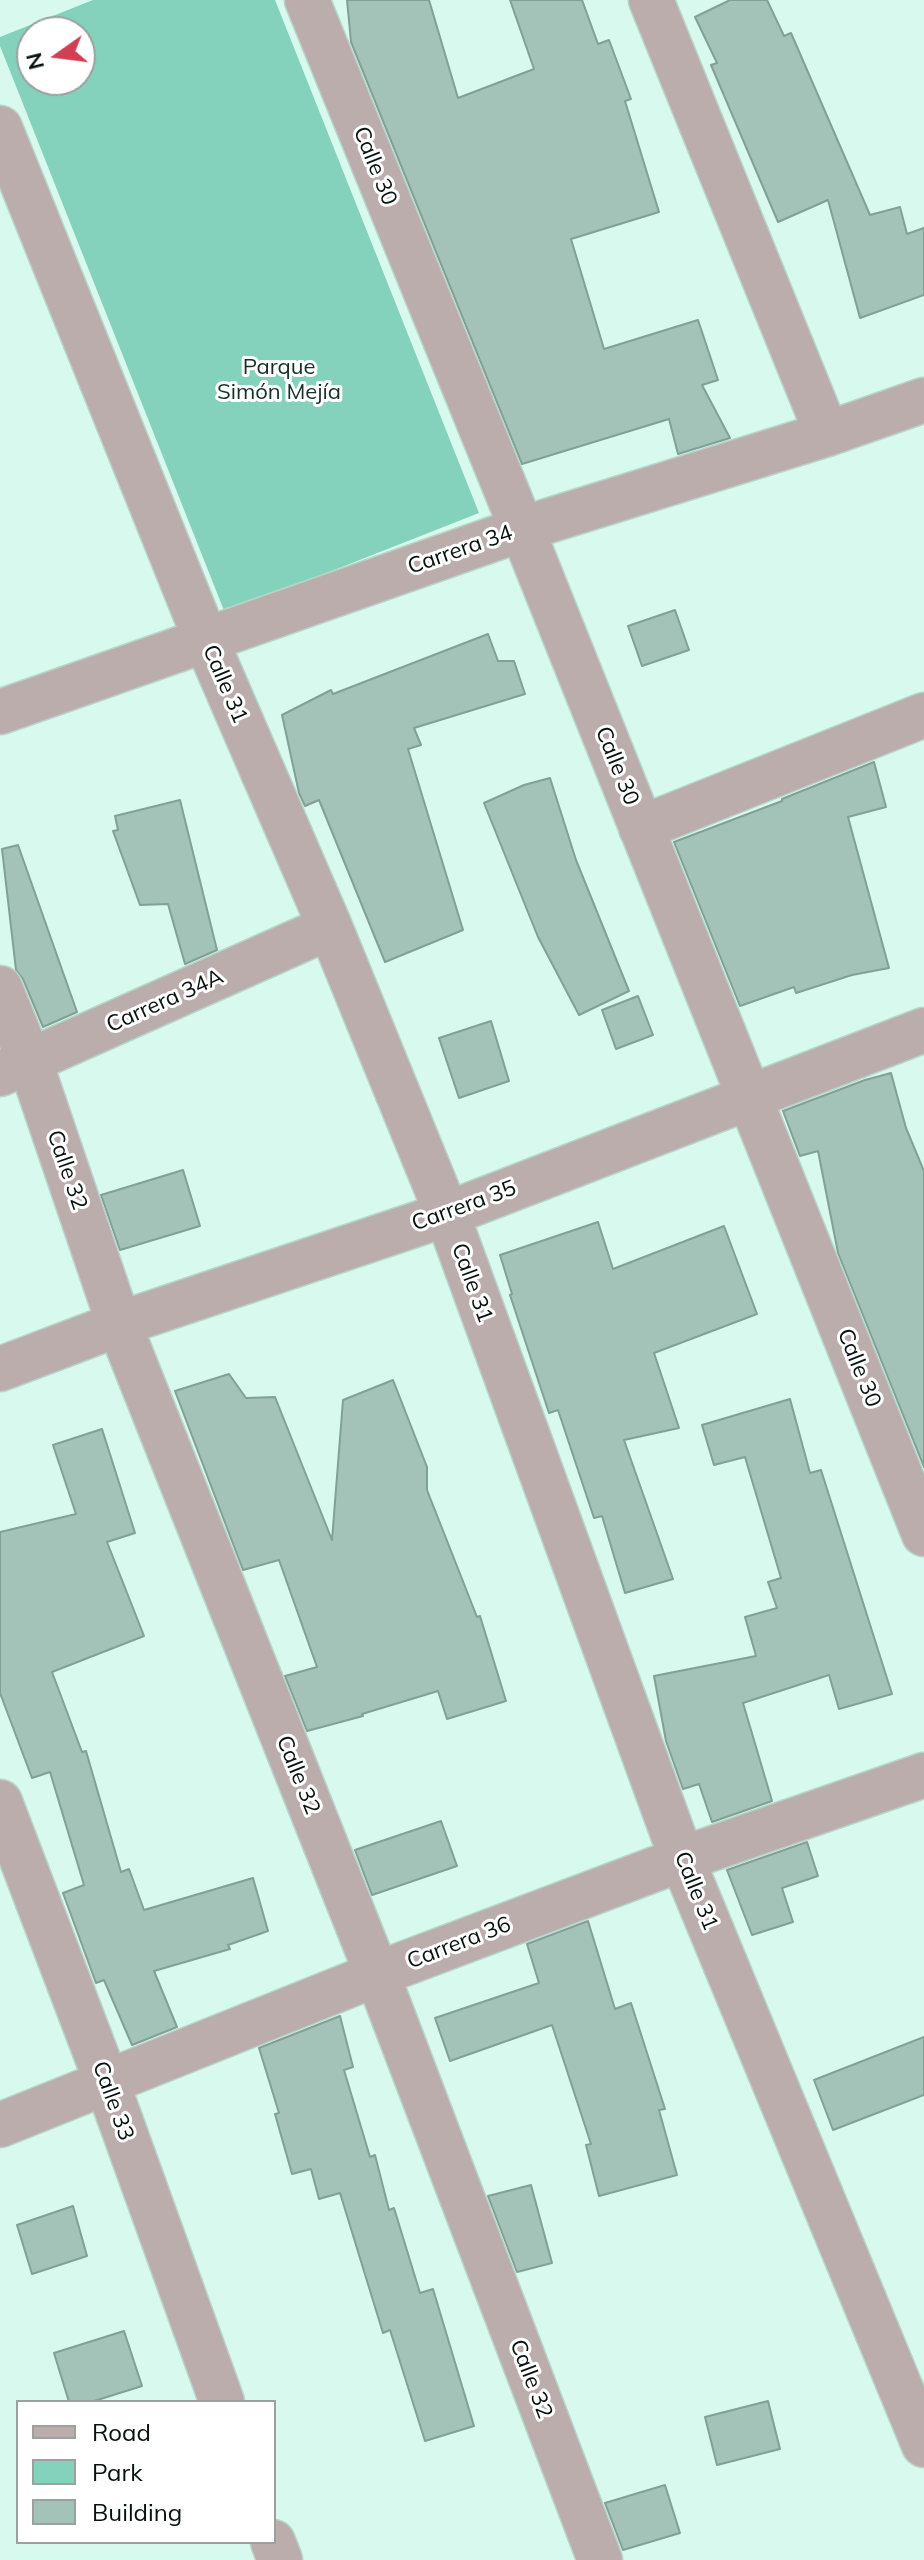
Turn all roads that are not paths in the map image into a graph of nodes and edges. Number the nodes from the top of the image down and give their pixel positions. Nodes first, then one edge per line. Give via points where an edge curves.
1 (307, 0) edge
2 (651, 0) edge
3 (0, 128) edge
4 (924, 400) edge
5 (827, 434) junction
6 (522, 529) junction
7 (205, 638) junction
8 (0, 712) edge
9 (924, 715) edge
10 (641, 828) junction
11 (330, 927) junction
12 (0, 988) edge
13 (924, 1030) edge
14 (15, 1068) edge
15 (750, 1098) junction
16 (447, 1214) junction
17 (119, 1324) junction
18 (0, 1369) edge
19 (915, 1482) edge
20 (924, 1534) edge
21 (924, 1775) edge
22 (0, 1802) edge
23 (682, 1859) junction
24 (377, 1974) junction
25 (107, 2083) junction
26 (0, 2125) edge
27 (221, 2400) edge
28 (924, 2445) edge
29 (600, 2560) edge

1 - 6 street, Calle 30
2 - 5 street
3 - 7 street, Calle 31
4 - 5 street, Carrera 34
5 - 6 street, Carrera 34
6 - 7 street, Carrera 34
6 - 10 street, Calle 30
7 - 8 street, Carrera 34
7 - 11 street, Calle 31
9 - 10 street
10 - 15 street, Calle 30
11 - 14 street, Carrera 34A
11 - 16 street, Calle 31
12 - 14 street, Calle 32
13 - 15 street, Carrera 35
14 - 17 street, Calle 32
15 - 16 street, Carrera 35
15 - 19 street, Calle 30
16 - 17 street, Carrera 35
16 - 23 street, Calle 31
17 - 18 street, Carrera 35
17 - 24 street, Calle 32
19 - 20 street, Calle 30
21 - 23 street, Carrera 36
22 - 25 street, Calle 33
23 - 24 street, Carrera 36
23 - 28 street, Calle 31
24 - 25 street, Carrera 36
24 - 29 street, Calle 32
25 - 26 street, Carrera 36
25 - 27 street, Calle 33

